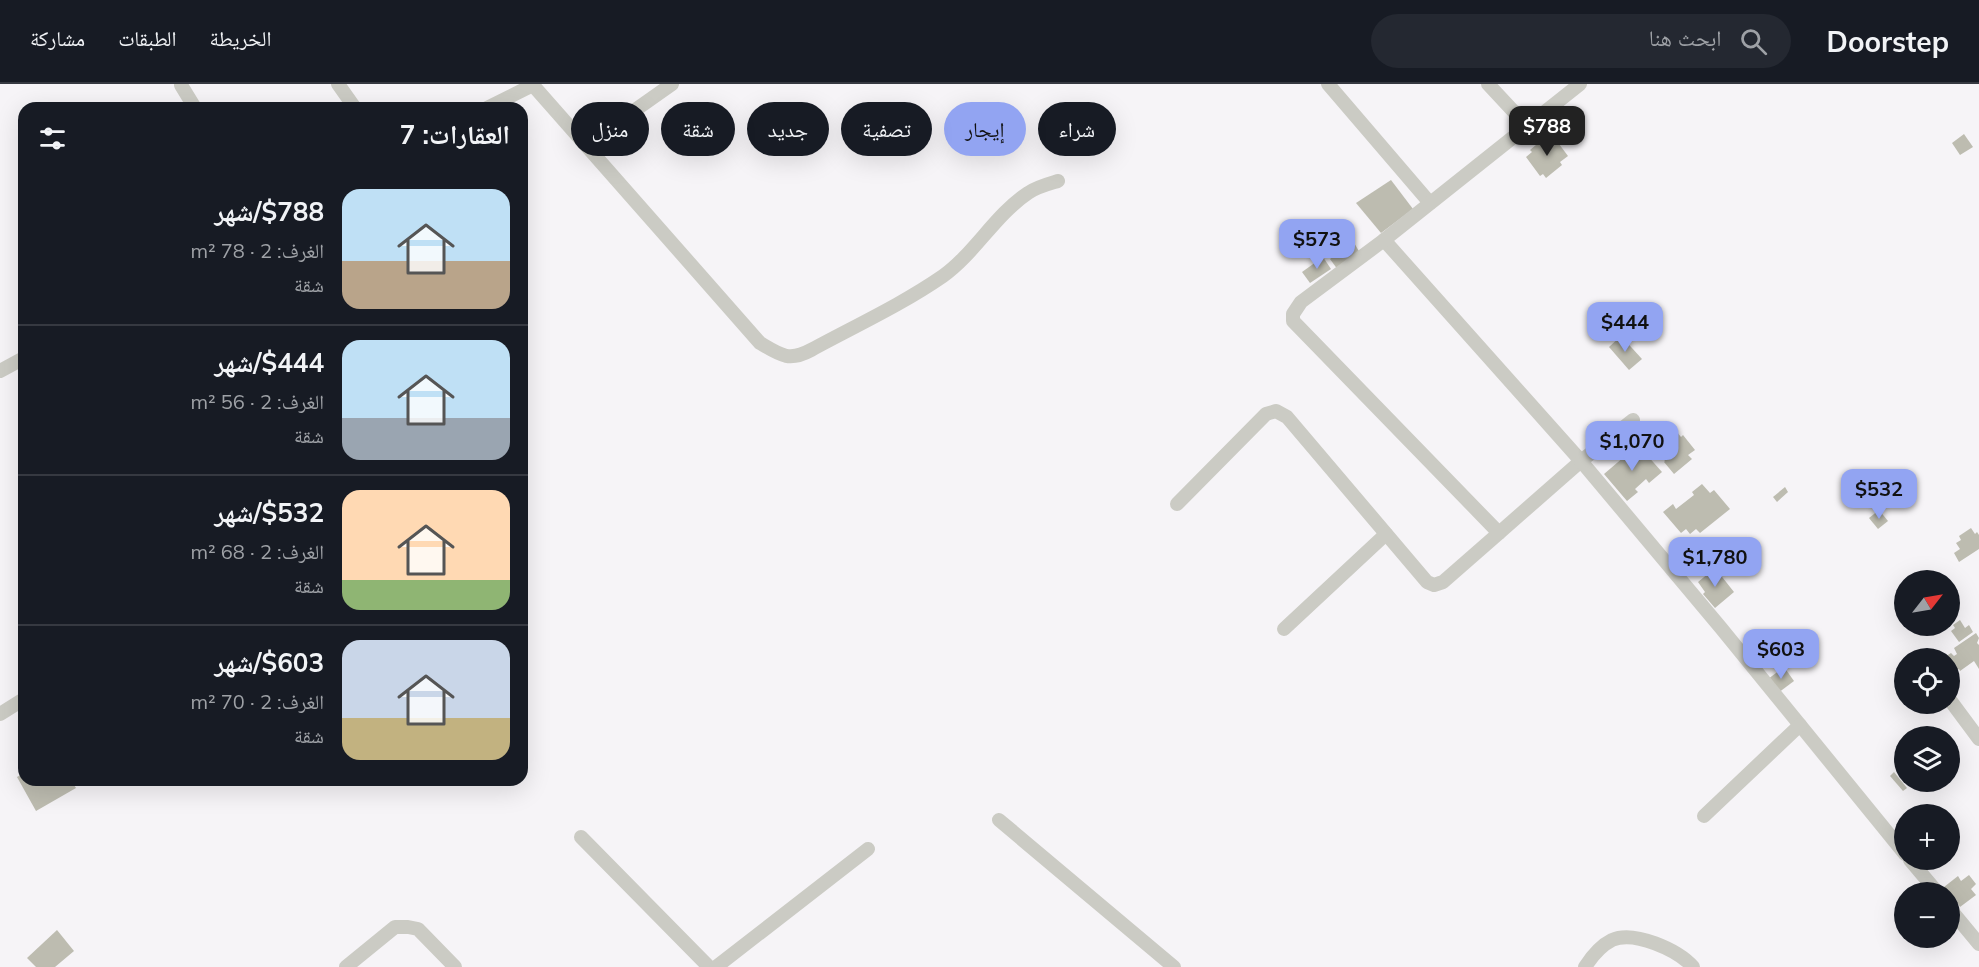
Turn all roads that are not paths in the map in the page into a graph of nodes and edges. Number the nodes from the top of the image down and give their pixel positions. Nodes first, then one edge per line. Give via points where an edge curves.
1 (338, 84) edge
2 (533, 84) edge
3 (672, 84) edge
4 (1328, 84) edge
5 (1488, 84) edge
6 (1580, 84) edge
7 (181, 85) edge
8 (191, 102) edge
9 (351, 102) edge
10 (498, 102) edge
11 (646, 102) edge
12 (571, 126) edge
13 (1528, 127) junction
14 (597, 156) edge
15 (1058, 181) dead end
16 (1430, 203) junction
17 (1384, 240) junction
18 (18, 361) edge
19 (0, 371) edge
20 (1634, 420) dead end
21 (1581, 461) junction
22 (1177, 504) dead end
23 (1499, 533) junction
24 (1386, 534) junction
25 (1284, 630) dead end
26 (18, 703) edge
27 (1960, 713) edge
28 (0, 714) edge
29 (1800, 725) junction
30 (1979, 739) edge
31 (1704, 816) dead end
32 (999, 820) dead end
33 (581, 837) dead end
34 (1894, 840) edge
35 (868, 849) dead end
36 (1918, 870) edge
37 (1929, 882) edge
38 (1960, 921) edge
39 (1979, 945) edge
40 (346, 967) edge
41 (454, 967) edge
42 (709, 967) edge
43 (716, 967) edge
44 (1174, 967) edge
45 (1585, 967) edge
46 (1694, 967) edge

1 - 9 street
2 - 10 street
2 - 12 street
3 - 11 street
4 - 16 street
5 - 13 street
6 - 13 street
7 - 8 street
13 - 16 street
14 - 15 street via 760,344 787,357 800,356 943,275 1029,192
16 - 17 street
17 - 21 street
17 - 23 street via 1301,302 1293,321
18 - 19 street
20 - 21 street
21 - 23 street
21 - 29 street
22 - 24 street via 1266,414 1276,411 1287,417
23 - 24 street via 1443,582 1434,585 1427,582
24 - 25 street
26 - 28 street
27 - 30 street
29 - 31 street
29 - 34 street
32 - 44 street
33 - 42 street
35 - 43 street
36 - 37 street
38 - 39 street
40 - 41 street via 395,927 418,929
45 - 46 street via 1602,946 1614,939 1633,938 1670,949

